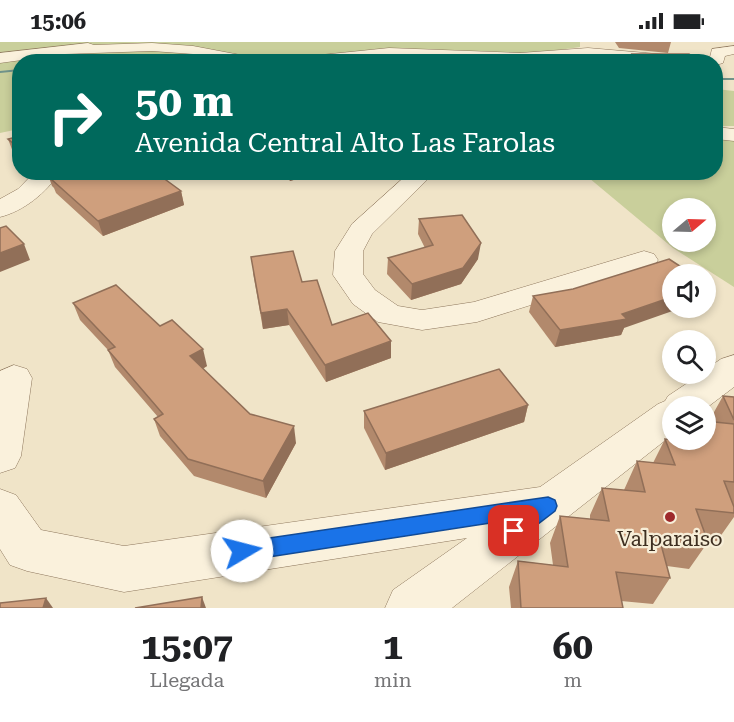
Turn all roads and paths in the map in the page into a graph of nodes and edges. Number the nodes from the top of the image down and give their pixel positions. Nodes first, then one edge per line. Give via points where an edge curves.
1 (113, 42) edge
2 (602, 48) edge
3 (66, 50) junction
4 (734, 50) edge
5 (28, 54) edge
6 (212, 54) edge
7 (371, 54) edge
8 (433, 54) edge
9 (562, 54) edge
10 (644, 54) edge
11 (717, 54) edge
12 (41, 180) edge
13 (415, 180) edge
14 (0, 209) edge
15 (644, 260) dead end
16 (734, 368) edge
17 (14, 378) dead end
18 (696, 396) edge
19 (662, 421) edge
20 (0, 456) edge
21 (548, 506) junction
22 (0, 509) edge
23 (411, 608) edge

1 - 3 street
2 - 9 street
2 - 10 street
3 - 5 street
3 - 6 street via 152,48
4 - 11 street
7 - 8 street
12 - 14 street via 27,194
13 - 15 street via 361,230 350,251 348,275 364,297 389,315 422,320 477,312
16 - 18 street
17 - 20 street
19 - 21 street
21 - 22 street via 124,569 27,549
21 - 23 street

